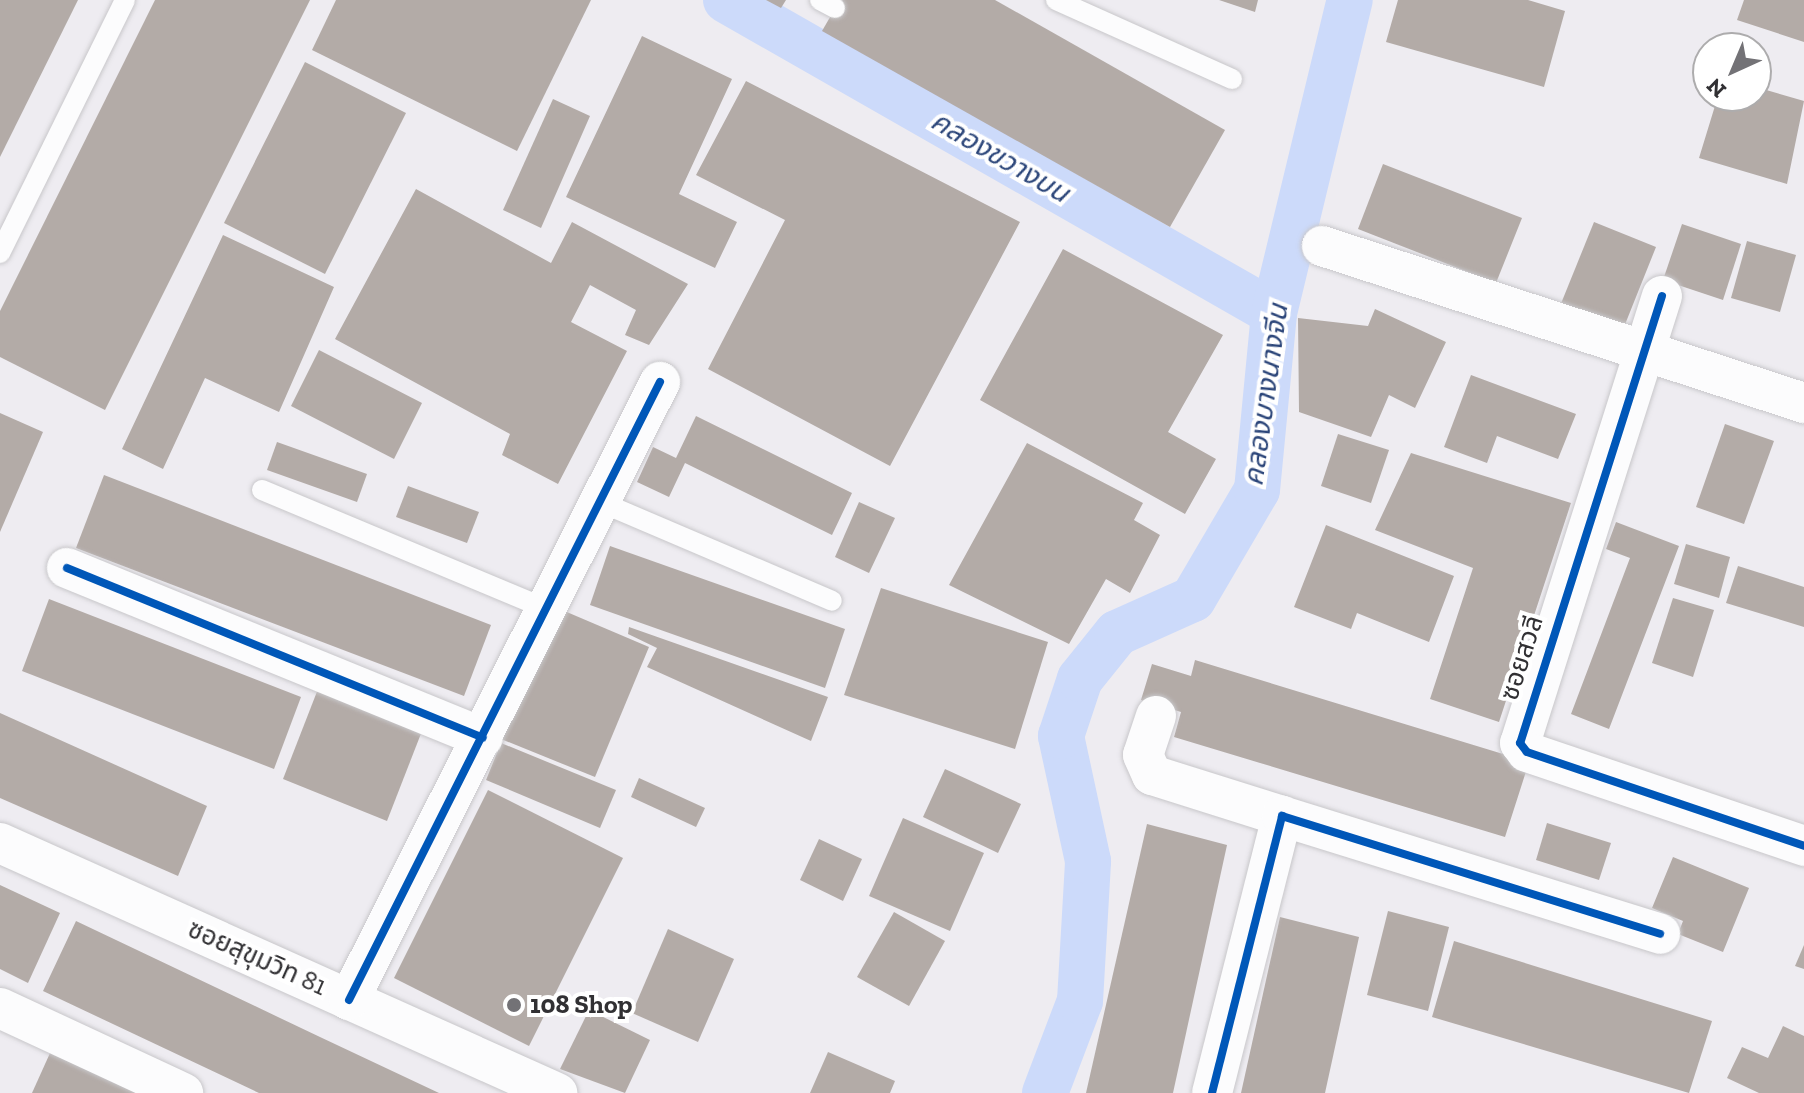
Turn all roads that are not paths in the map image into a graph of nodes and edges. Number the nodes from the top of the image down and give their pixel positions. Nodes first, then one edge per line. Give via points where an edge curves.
1 (125, 0) edge
2 (1056, 0) edge
3 (1232, 79) dead end
4 (1322, 246) dead end
5 (0, 253) edge
6 (1662, 296) dead end
7 (1645, 353) junction
8 (660, 382) dead end
9 (1804, 403) edge
10 (262, 490) dead end
11 (598, 501) junction
12 (67, 568) dead end
13 (832, 601) dead end
14 (544, 608) junction
15 (1156, 716) dead end
16 (483, 738) junction
17 (1282, 816) junction
18 (0, 843) edge
19 (1804, 846) edge
20 (1660, 934) dead end
21 (349, 1000) junction
22 (0, 1008) edge
23 (544, 1090) edge
24 (183, 1093) edge
25 (1212, 1093) edge

1 - 5 lane
2 - 3 lane
4 - 7 street
6 - 7 street, ซอยสวลี
7 - 9 street
7 - 19 street, ซอยสวลี via 1520,743 1527,752
8 - 11 street
10 - 14 lane
11 - 13 lane
11 - 14 street
12 - 16 street
14 - 16 street
15 - 17 street via 1143,755 1152,775
16 - 21 street
17 - 20 street
17 - 25 street
18 - 21 street, ซอยสุขุมวิท 81
21 - 23 street, ซอยสุขุมวิท 81
22 - 24 street

